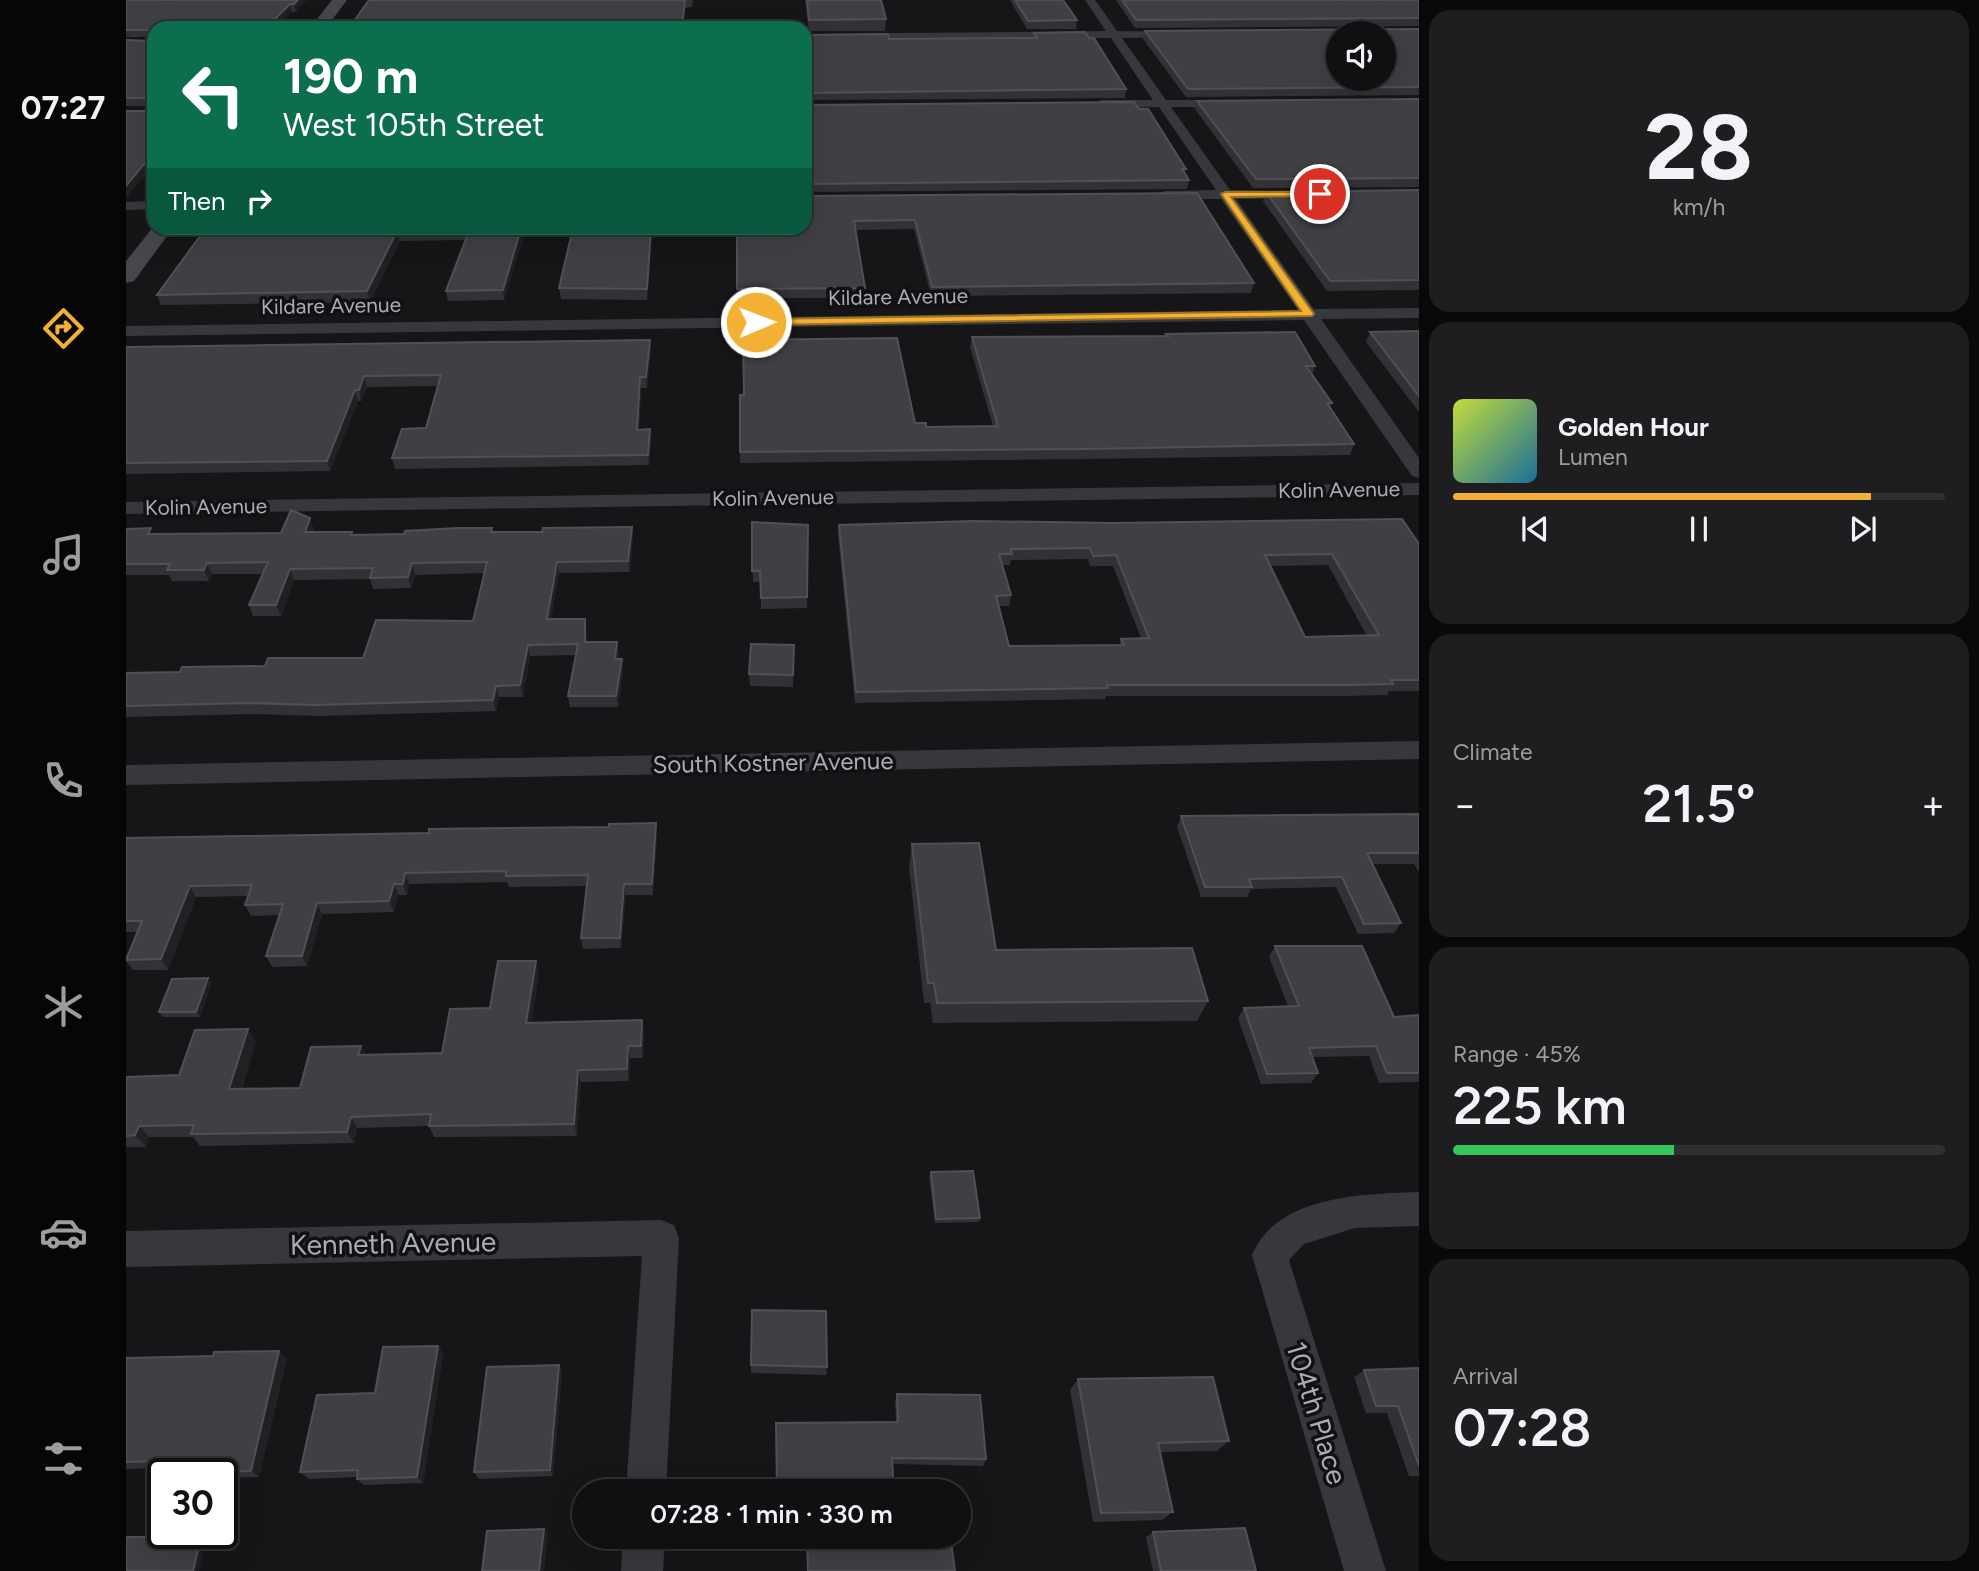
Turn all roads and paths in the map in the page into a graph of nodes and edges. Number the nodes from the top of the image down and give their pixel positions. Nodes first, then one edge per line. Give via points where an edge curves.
1 (340, 0) edge
2 (1090, 0) edge
3 (324, 21) edge
4 (1113, 34) junction
5 (1185, 34) edge
6 (812, 37) edge
7 (1246, 103) edge
8 (1084, 104) edge
9 (1162, 104) junction
10 (1225, 194) junction
11 (1312, 194) edge
12 (1146, 195) edge
13 (147, 205) edge
14 (126, 206) edge
15 (158, 235) edge
16 (126, 276) edge
17 (1419, 313) edge
18 (1308, 314) junction
19 (126, 331) edge
20 (1419, 472) edge
21 (1419, 489) edge
22 (126, 508) edge
23 (1419, 750) edge
24 (126, 775) edge
25 (1419, 1209) edge
26 (126, 1249) edge
27 (647, 1479) edge
28 (643, 1549) edge
29 (642, 1571) edge
30 (1365, 1571) edge

1 - 3 main road
2 - 4 street
4 - 5 street
4 - 6 street
4 - 9 street
7 - 9 street
8 - 9 street
9 - 10 street
10 - 11 street
10 - 12 street
10 - 18 street
13 - 14 street
15 - 16 main road
17 - 18 street, Kildare Avenue
18 - 19 street, Kildare Avenue
18 - 20 street
21 - 22 street, Kolin Avenue
23 - 24 street, South Kostner Avenue
25 - 30 street, 104th Place via 1355,1211 1305,1226 1293,1230 1270,1255
26 - 27 street, Kenneth Avenue via 661,1238
28 - 29 street

